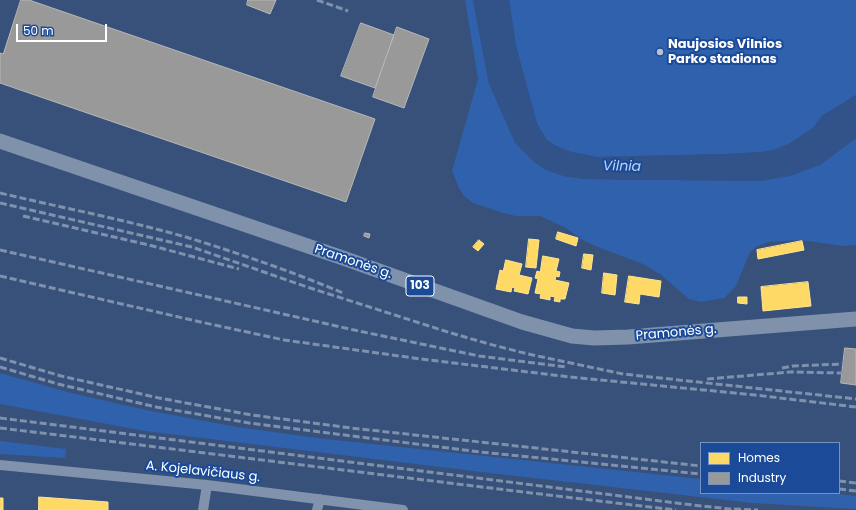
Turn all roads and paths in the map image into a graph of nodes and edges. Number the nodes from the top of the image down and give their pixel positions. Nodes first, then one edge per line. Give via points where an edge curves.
1 (0, 141) edge
2 (856, 319) edge
3 (0, 465) edge
4 (207, 484) junction
5 (320, 499) junction
6 (203, 510) edge
7 (317, 510) edge
8 (397, 510) edge

1 - 2 main road, Pramonės g. / 103 via 522,322 572,336 628,337
3 - 4 street, A. Kojelavičiaus g.
4 - 5 street, A. Kojelavičiaus g.
4 - 6 street
5 - 7 street
5 - 8 street, A. Kojelavičiaus g.

